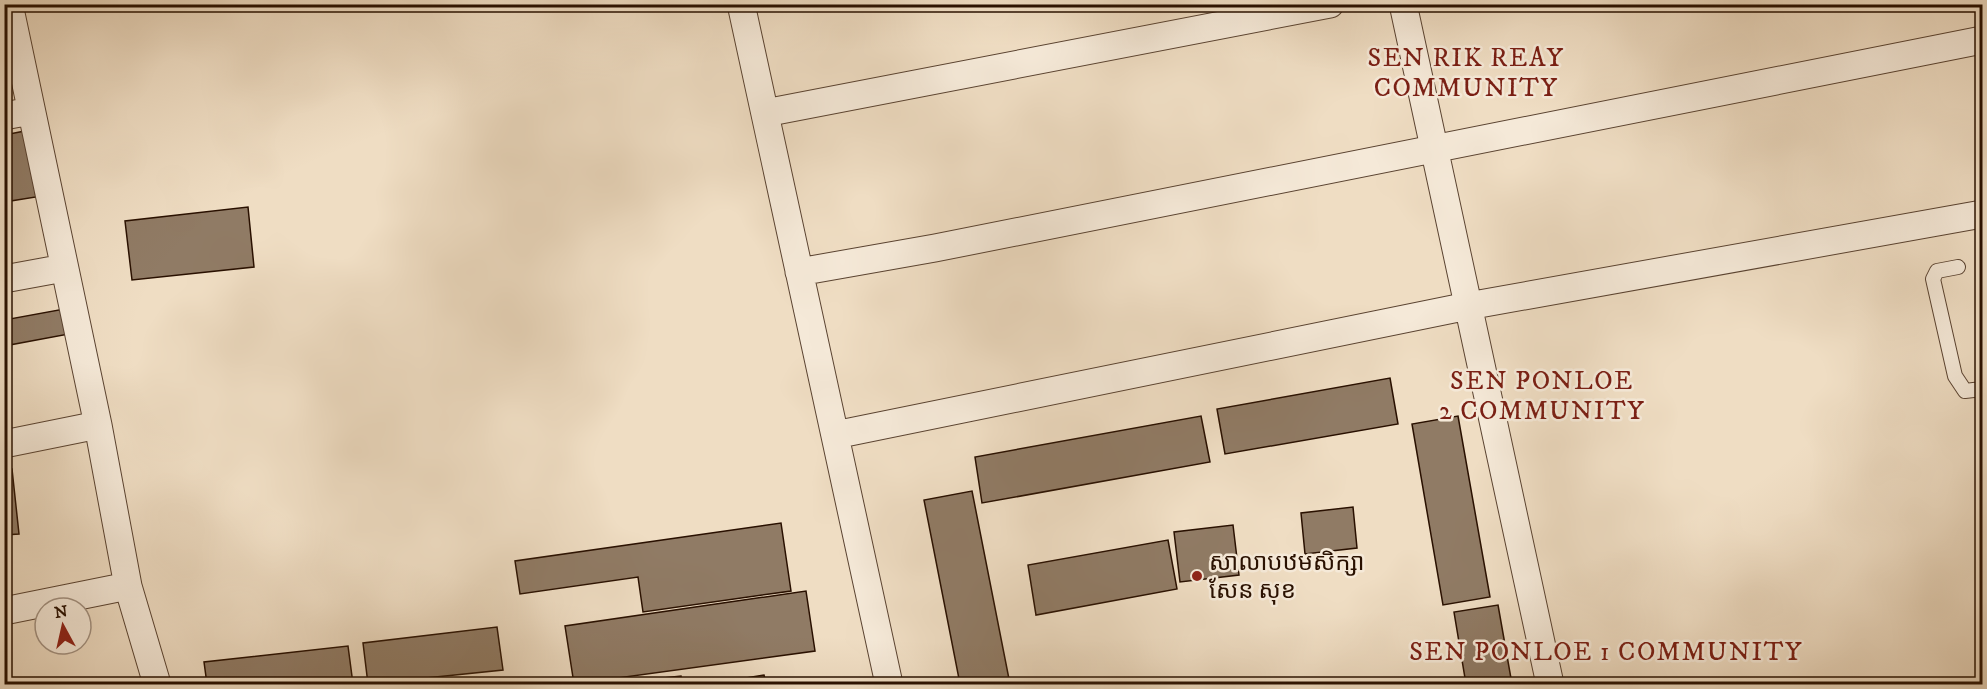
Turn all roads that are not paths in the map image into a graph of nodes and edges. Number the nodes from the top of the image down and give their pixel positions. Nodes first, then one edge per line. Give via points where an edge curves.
1 (9, 4) edge
2 (741, 4) edge
3 (1330, 4) edge
4 (1403, 4) edge
5 (1983, 40) edge
6 (31, 111) junction
7 (765, 113) junction
8 (4, 116) edge
9 (1434, 149) junction
10 (1983, 214) edge
11 (1959, 267) dead end
12 (64, 268) junction
13 (799, 272) junction
14 (4, 279) edge
15 (1468, 306) junction
16 (1983, 389) edge
17 (98, 425) junction
18 (834, 435) junction
19 (4, 444) edge
20 (128, 586) junction
21 (4, 611) edge
22 (156, 684) edge
23 (888, 684) edge
24 (1550, 684) edge

1 - 6 street
2 - 7 street
3 - 7 street
4 - 9 street
5 - 9 street
6 - 8 street
6 - 12 street
7 - 13 street
9 - 13 street
9 - 15 street
10 - 15 street
11 - 16 lane via 1937,271 1933,279 1955,376 1965,392
12 - 14 street
12 - 17 street
13 - 18 street
15 - 18 street
15 - 24 street
17 - 19 street
17 - 20 street
18 - 23 street
20 - 21 street
20 - 22 street

